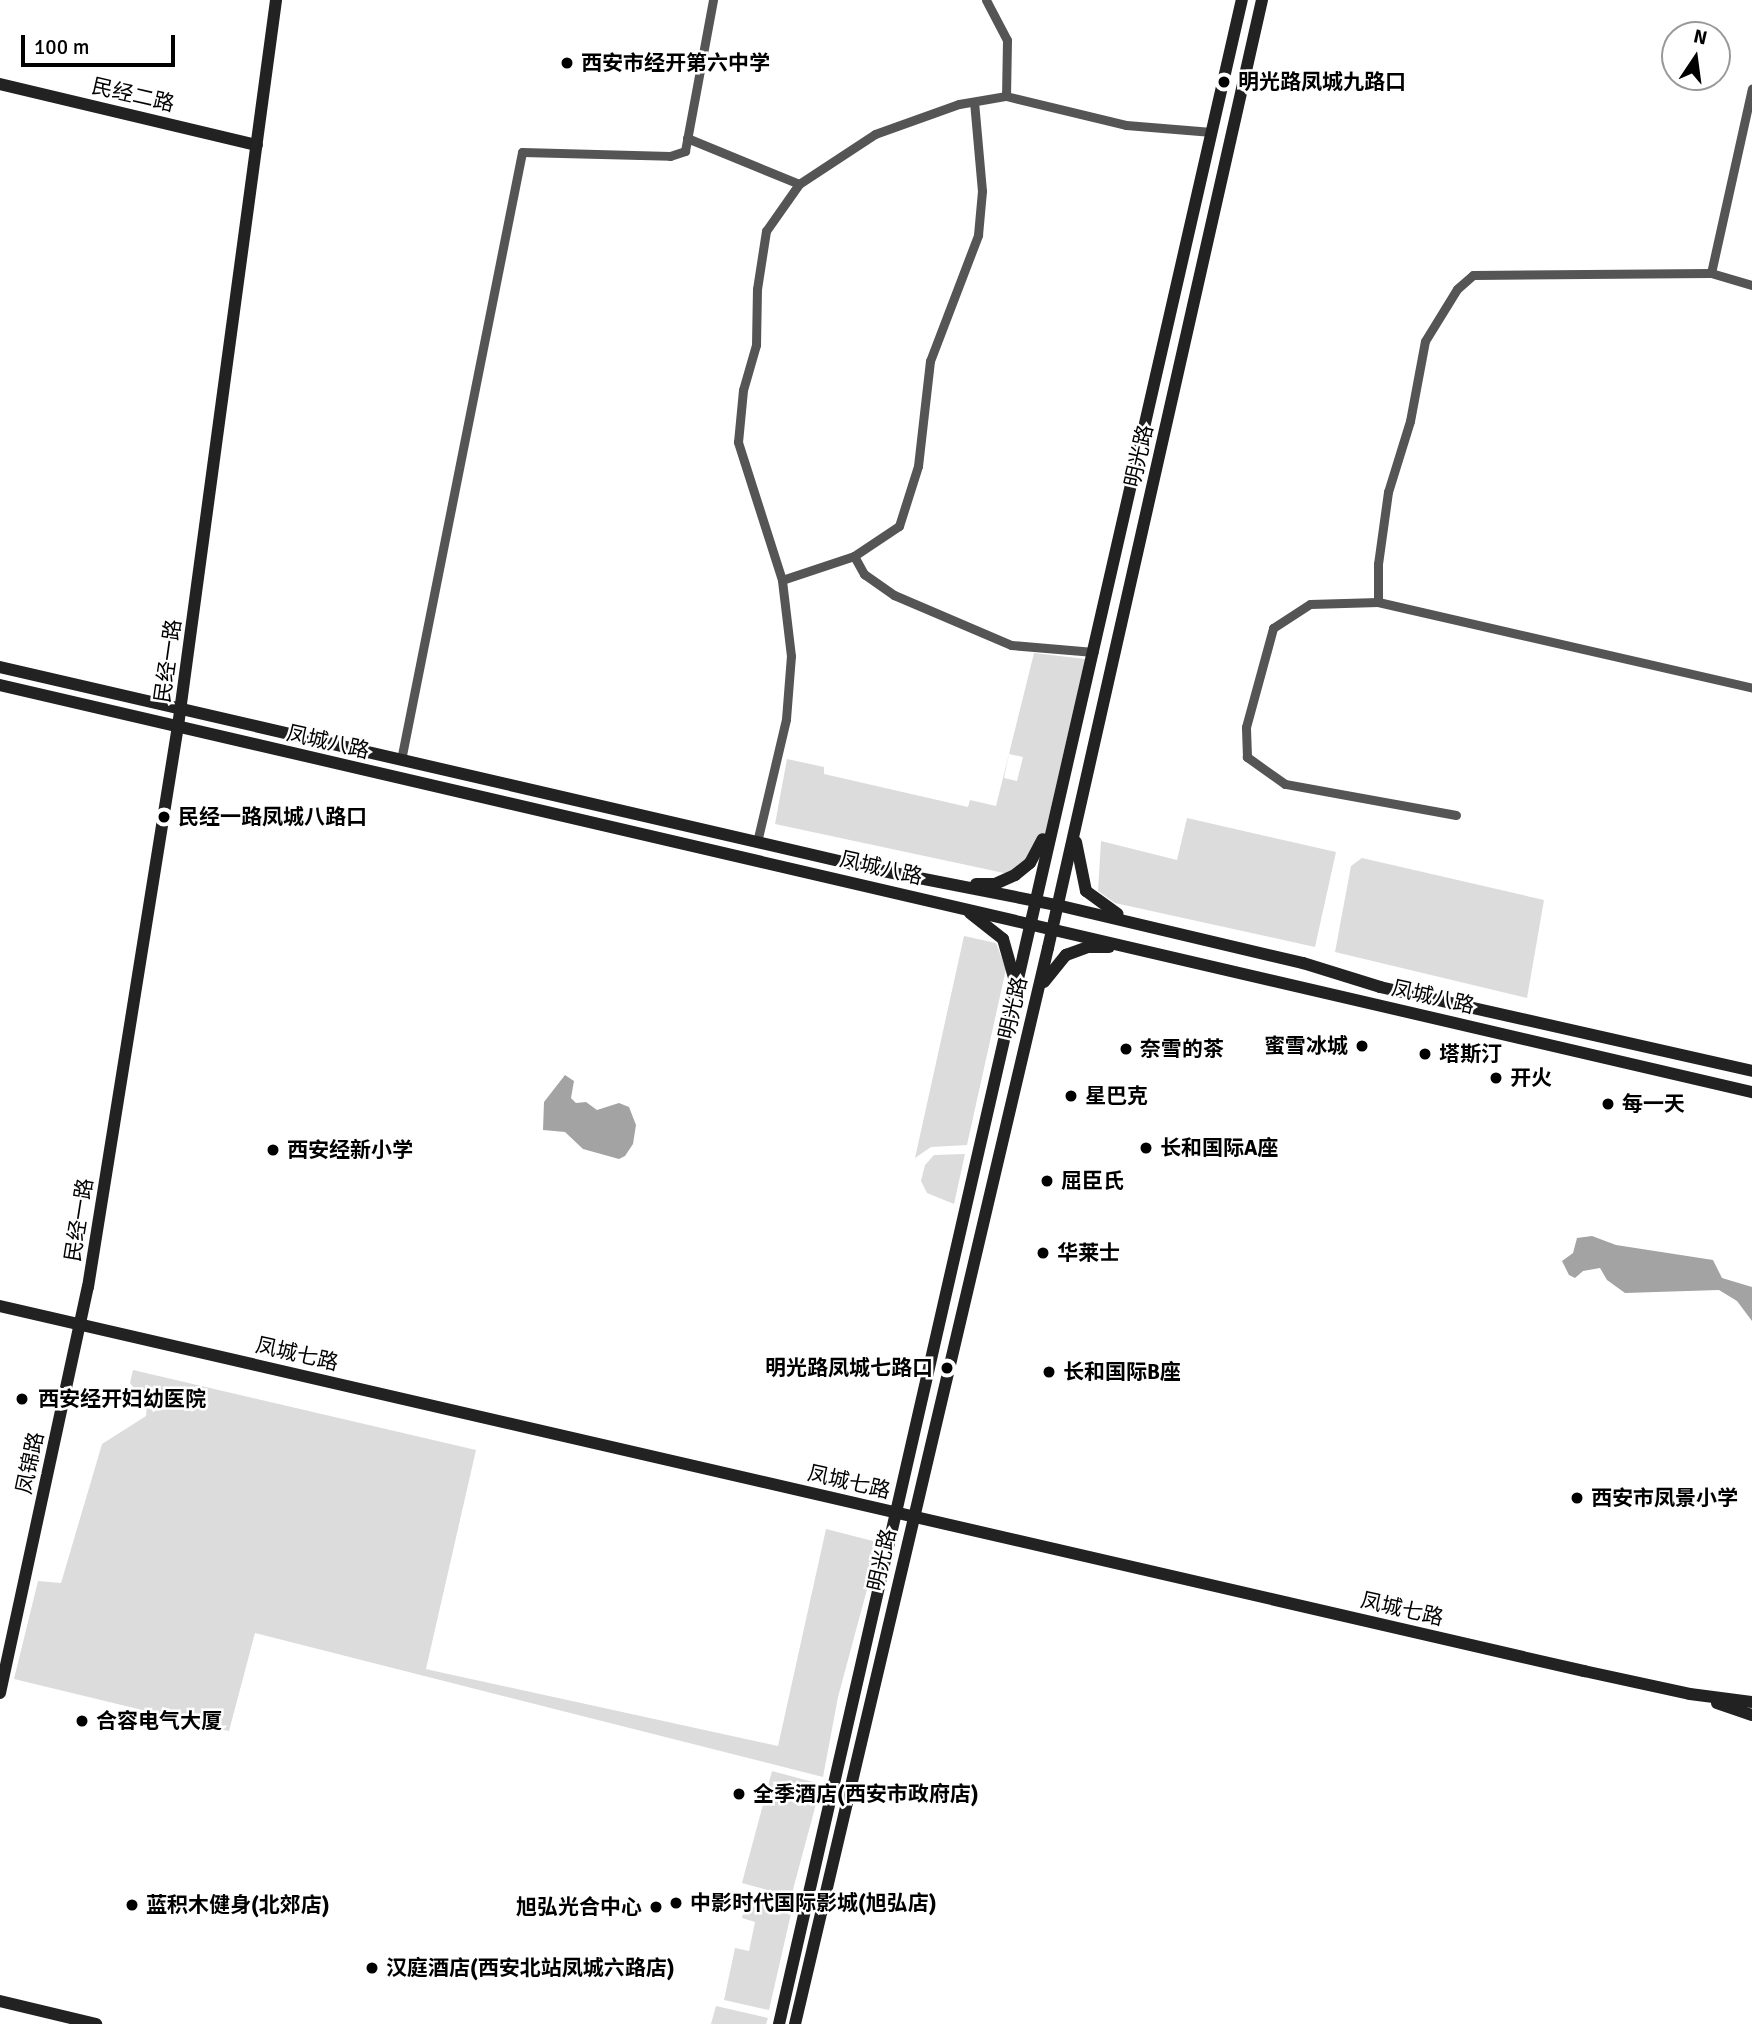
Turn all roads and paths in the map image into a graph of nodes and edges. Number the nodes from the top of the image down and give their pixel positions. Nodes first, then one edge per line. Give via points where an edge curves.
1 (276, 0) edge
2 (713, 0) edge
3 (986, 0) edge
4 (1242, 0) edge
5 (1262, 0) edge
6 (0, 84) edge
7 (1752, 88) edge
8 (1006, 96) junction
9 (974, 102) junction
10 (1212, 132) junction
11 (687, 138) junction
12 (257, 145) junction
13 (799, 184) junction
14 (1711, 273) junction
15 (1752, 285) edge
16 (854, 556) junction
17 (782, 580) junction
18 (1378, 602) junction
19 (1094, 652) junction
20 (0, 667) edge
21 (0, 685) edge
22 (1752, 688) edge
23 (181, 708) junction
24 (178, 726) junction
25 (401, 760) junction
26 (1456, 815) dead end
27 (1053, 820) junction
28 (1075, 825) junction
29 (757, 842) junction
30 (955, 885) junction
31 (1037, 901) junction
32 (951, 904) junction
33 (1057, 905) junction
34 (1032, 925) junction
35 (1144, 925) junction
36 (1051, 929) junction
37 (1140, 949) junction
38 (1015, 997) junction
39 (1035, 1001) junction
40 (1752, 1071) edge
41 (1752, 1092) edge
42 (0, 1306) edge
43 (80, 1324) junction
44 (896, 1513) junction
45 (912, 1516) junction
46 (0, 1693) edge
47 (1690, 1694) junction
48 (1752, 1702) edge
49 (1752, 1715) edge
50 (0, 2001) edge
51 (96, 2024) edge
52 (779, 2024) edge
53 (795, 2024) edge

1 - 12 main road, 民经一路
2 - 11 street
3 - 8 street via 1007,40
4 - 10 main road, 明光路
5 - 28 main road, 明光路
6 - 12 main road, 民经二路
7 - 14 street
8 - 9 street
8 - 10 street via 1126,125
9 - 13 street via 875,134
9 - 16 street via 982,191 978,235 930,361 918,466 900,526
10 - 19 main road, 明光路
11 - 13 street
11 - 25 street via 685,151 670,156 522,152
12 - 23 main road, 民经一路
13 - 17 street via 766,231 757,289 756,345 743,390 738,442
14 - 15 street
14 - 18 street via 1473,275 1457,289 1425,341 1410,421 1388,492
16 - 17 street
16 - 19 street via 864,574 894,595 1011,645
17 - 29 street via 791,656 786,719
18 - 22 street
18 - 26 street via 1310,604 1273,628 1247,727 1247,757 1286,784
19 - 27 main road, 明光路
20 - 23 main road, 凤城八路
21 - 24 main road, 凤城八路
23 - 24 main road, 民经一路
23 - 25 main road, 凤城八路
24 - 32 main road, 凤城八路
24 - 43 main road, 民经一路
25 - 29 main road, 凤城八路
27 - 30 main road via 1030,863 1015,875 995,884
27 - 31 main road, 明光路
28 - 33 main road, 明光路
28 - 35 main road via 1078,865 1086,891 1101,905
29 - 30 main road, 凤城八路
30 - 31 main road, 凤城八路
31 - 33 main road, 凤城八路
31 - 34 main road, 明光路
32 - 34 main road, 凤城八路
32 - 38 main road via 978,917 1003,939 1014,969
33 - 35 main road, 凤城八路
33 - 36 main road, 明光路
34 - 36 main road, 凤城八路
34 - 38 main road, 明光路
35 - 40 main road, 凤城八路 via 1380,987
36 - 37 main road, 凤城八路
36 - 39 main road, 明光路
37 - 39 main road via 1076,950 1049,972
37 - 41 main road, 凤城八路
38 - 44 main road, 明光路
39 - 45 main road, 明光路
42 - 43 main road, 凤城七路
43 - 44 main road, 凤城七路
43 - 46 main road, 凤锦路
44 - 45 main road, 凤城七路
44 - 52 main road, 明光路
45 - 47 main road, 凤城七路
45 - 53 main road, 明光路
47 - 48 main road, 凤城七路
47 - 49 main road, 凤城七路
50 - 51 main road

